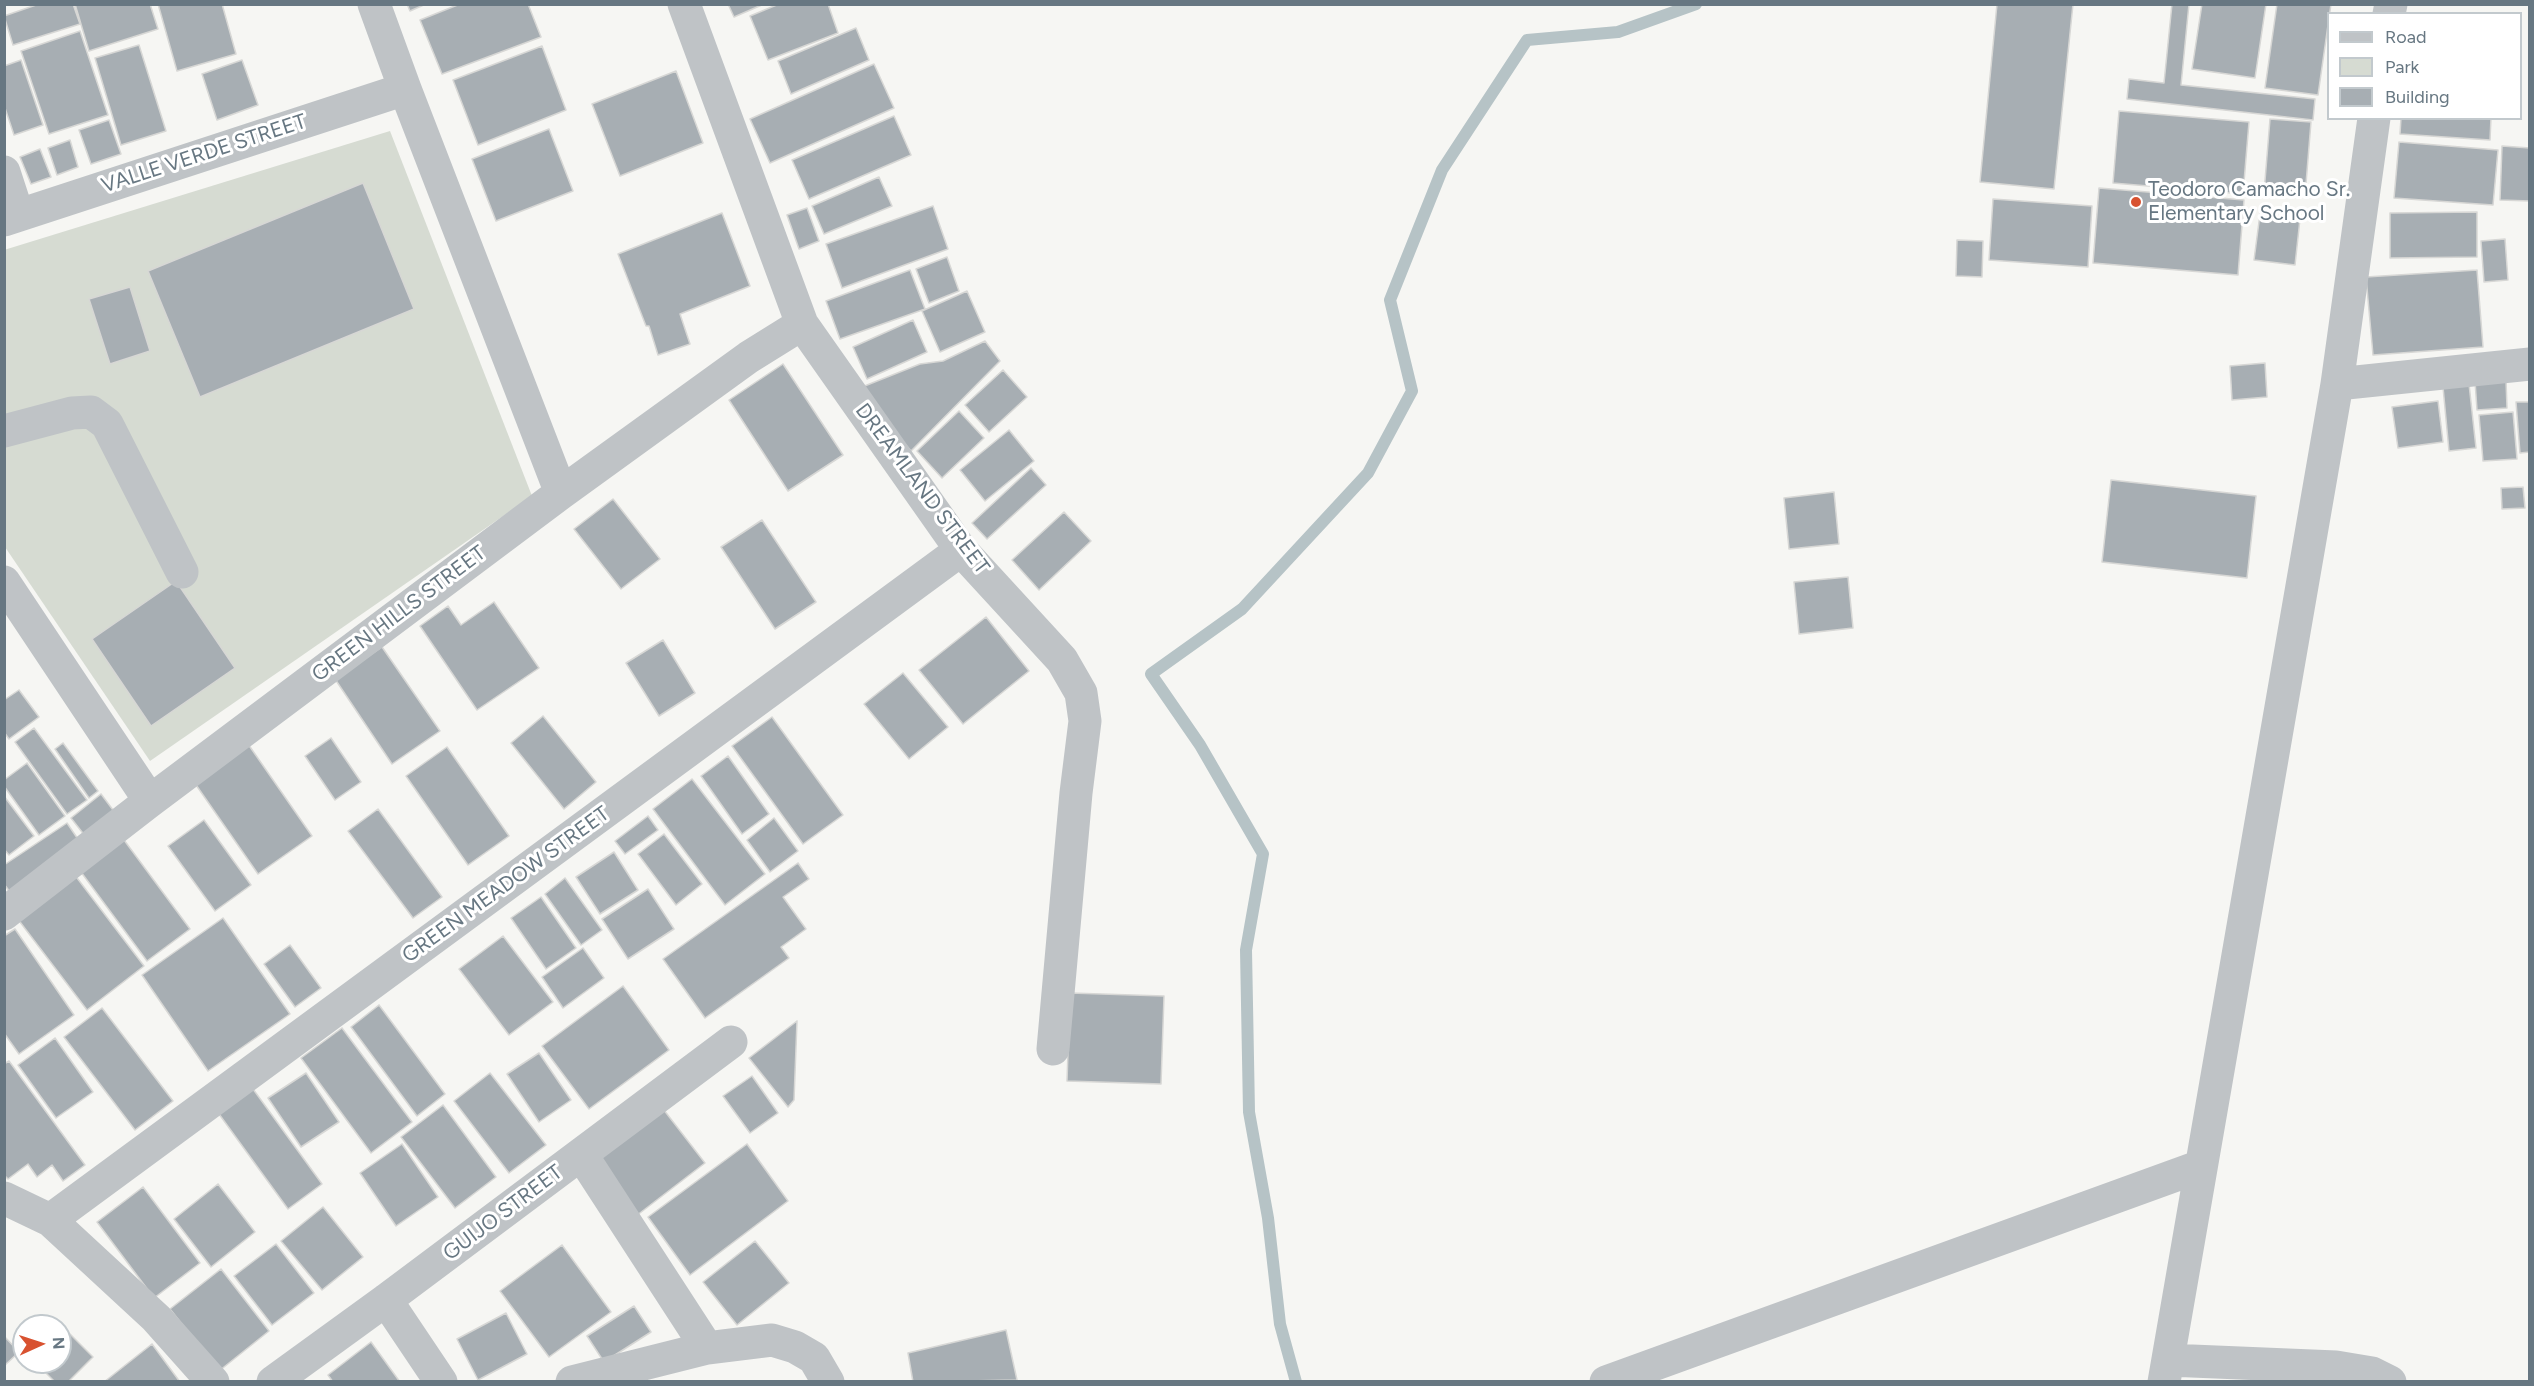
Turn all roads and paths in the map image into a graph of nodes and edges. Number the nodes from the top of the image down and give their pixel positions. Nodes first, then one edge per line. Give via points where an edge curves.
1 (374, 4) edge
2 (684, 4) edge
3 (405, 89) junction
4 (2374, 120) edge
5 (4, 172) edge
6 (11, 218) edge
7 (802, 324) junction
8 (2529, 364) edge
9 (2337, 384) junction
10 (4, 431) edge
11 (561, 493) junction
12 (961, 550) junction
13 (182, 572) dead end
14 (4, 582) edge
15 (150, 801) junction
16 (4, 914) edge
17 (730, 1042) dead end
18 (1053, 1049) dead end
19 (581, 1154) junction
20 (2201, 1166) junction
21 (4, 1198) edge
22 (50, 1220) junction
23 (386, 1300) junction
24 (707, 1348) junction
25 (2166, 1371) edge
26 (213, 1382) edge
27 (273, 1382) edge
28 (441, 1382) edge
29 (572, 1382) edge
30 (828, 1382) edge
31 (1606, 1382) edge
32 (2390, 1382) edge

1 - 3 street
2 - 7 street, DREAMLAND STREET
3 - 6 street, VALLE VERDE STREET
3 - 11 street
4 - 9 street
5 - 6 street
7 - 11 street, GREEN HILLS STREET via 749,357
7 - 12 street, DREAMLAND STREET
8 - 9 street
9 - 20 street
10 - 13 street via 72,412 91,412 107,424
11 - 15 street, GREEN HILLS STREET
12 - 18 street, DREAMLAND STREET via 1062,660 1081,693 1085,721
12 - 22 street, GREEN MEADOW STREET
14 - 15 street
15 - 16 street, GREEN HILLS STREET
17 - 19 street, GUIJO STREET
19 - 23 street, GUIJO STREET
19 - 24 street
20 - 25 street
20 - 31 street
21 - 22 street
22 - 26 street via 156,1318
23 - 27 street, GUIJO STREET
23 - 28 street
24 - 29 street
24 - 30 street via 772,1340 814,1358
25 - 32 street via 2336,1366 2372,1373

